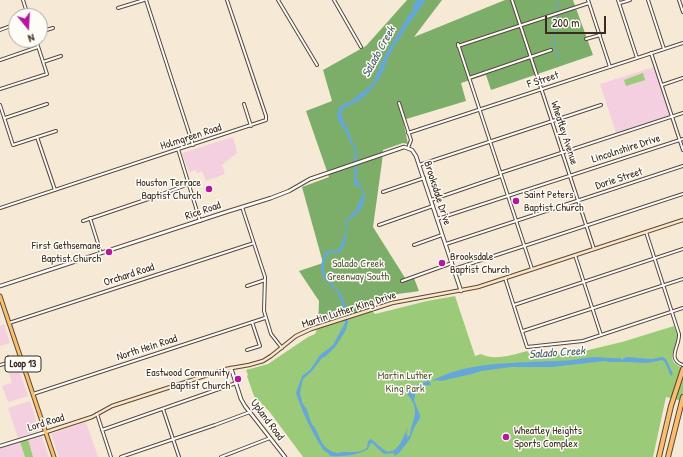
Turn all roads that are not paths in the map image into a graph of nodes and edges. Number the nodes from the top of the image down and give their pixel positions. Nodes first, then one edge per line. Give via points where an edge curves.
1 (145, 0) edge
2 (227, 0) edge
3 (278, 0) edge
4 (334, 0) edge
5 (512, 0) edge
6 (618, 0) edge
7 (630, 0) edge
8 (648, 0) edge
9 (679, 0) edge
10 (589, 1) edge
11 (620, 3) junction
12 (118, 8) dead end
13 (683, 12) edge
14 (520, 26) junction
15 (54, 28) dead end
16 (48, 30) edge
17 (600, 35) junction
18 (586, 40) dead end
19 (683, 43) edge
20 (361, 47) dead end
21 (35, 48) edge
22 (38, 48) edge
23 (664, 49) junction
24 (551, 50) dead end
25 (651, 53) junction
26 (61, 56) dead end
27 (530, 57) junction
28 (637, 58) junction
29 (0, 60) edge
30 (43, 62) junction
31 (318, 65) dead end
32 (610, 67) junction
33 (468, 78) junction
34 (683, 78) edge
35 (662, 85) junction
36 (0, 89) edge
37 (541, 89) junction
38 (399, 103) dead end
39 (47, 104) dead end
40 (244, 104) dead end
41 (0, 105) edge
42 (601, 105) dead end
43 (479, 110) junction
44 (683, 113) edge
45 (672, 117) junction
46 (4, 118) junction
47 (551, 121) junction
48 (251, 126) junction
49 (56, 131) dead end
50 (408, 133) junction
51 (37, 137) junction
52 (683, 139) edge
53 (680, 140) junction
54 (489, 142) junction
55 (193, 145) junction
56 (408, 148) junction
57 (178, 150) junction
58 (683, 150) edge
59 (562, 153) junction
60 (419, 164) junction
61 (683, 166) edge
62 (500, 173) junction
63 (501, 176) junction
64 (569, 176) junction
65 (424, 178) junction
66 (189, 184) junction
67 (54, 190) junction
68 (383, 192) dead end
69 (683, 194) edge
70 (508, 196) junction
71 (431, 200) junction
72 (578, 200) junction
73 (433, 206) junction
74 (242, 207) junction
75 (0, 208) edge
76 (90, 218) junction
77 (437, 219) junction
78 (683, 220) edge
79 (82, 221) dead end
80 (200, 221) junction
81 (516, 221) junction
82 (379, 226) dead end
83 (586, 226) junction
84 (646, 232) junction
85 (442, 235) junction
86 (254, 243) junction
87 (446, 244) junction
88 (414, 245) dead end
89 (524, 246) junction
90 (594, 249) junction
91 (683, 250) edge
92 (101, 253) junction
93 (575, 255) junction
94 (655, 259) junction
95 (452, 263) junction
96 (454, 269) junction
97 (532, 269) junction
98 (505, 278) junction
99 (683, 279) edge
100 (266, 280) junction
101 (402, 281) dead end
102 (584, 282) junction
103 (663, 285) junction
104 (0, 286) edge
105 (247, 286) dead end
106 (461, 291) junction
107 (0, 296) edge
108 (514, 305) junction
109 (593, 308) junction
110 (683, 308) edge
111 (672, 312) junction
112 (266, 318) junction
113 (252, 322) junction
114 (9, 323) junction
115 (522, 331) junction
116 (602, 335) junction
117 (282, 348) junction
118 (247, 350) dead end
119 (21, 359) junction
120 (0, 365) edge
121 (683, 365) edge
122 (231, 367) junction
123 (683, 369) edge
124 (236, 383) junction
125 (33, 394) junction
126 (683, 397) edge
127 (163, 408) junction
128 (250, 412) junction
129 (97, 414) junction
130 (102, 430) junction
131 (46, 432) junction
132 (270, 438) junction
133 (173, 439) junction
134 (0, 446) edge
135 (54, 457) edge
136 (111, 457) edge
137 (121, 457) edge
138 (179, 457) edge
139 (221, 457) edge
140 (285, 457) edge
141 (659, 457) edge
142 (668, 457) edge

1 - 12 street
1 - 55 street
2 - 48 street, Holmgreen Road via 267,117 265,121
3 - 31 street
4 - 20 street
5 - 14 street, Wheatley Avenue
6 - 11 street
7 - 11 street
8 - 23 street
9 - 13 street
10 - 14 street
10 - 17 street
11 - 28 street
14 - 27 street, Wheatley Avenue
14 - 33 street via 458,45
15 - 16 street
17 - 18 street
17 - 32 street
19 - 23 street, F Street
21 - 29 street
22 - 30 street
23 - 25 street, F Street
24 - 27 street
25 - 28 street, F Street
25 - 35 street
26 - 30 street
27 - 33 street
27 - 37 street, Wheatley Avenue
28 - 32 street, F Street
30 - 36 street via 47,74
32 - 37 street, F Street
33 - 43 street
34 - 35 street
35 - 45 street
37 - 43 street, F Street
37 - 47 street, Wheatley Avenue
38 - 50 street
39 - 46 street
40 - 48 street
41 - 46 street
42 - 47 street
43 - 50 street, F Street
43 - 54 street
44 - 45 street
45 - 53 street
45 - 59 street
46 - 51 street via 13,145
47 - 54 street
47 - 59 street, Wheatley Avenue
48 - 55 street, Holmgreen Road
49 - 51 street
50 - 56 street
51 - 67 street
52 - 53 street, Lincolnshire Drive
53 - 58 street
53 - 64 street, Lincolnshire Drive
54 - 60 street
54 - 62 street
55 - 57 street, Holmgreen Road
56 - 60 street, Brooksdale Drive via 416,154
56 - 74 street, Rice Road via 402,147 328,172 306,180 278,196
57 - 66 street
57 - 67 street, Holmgreen Road
59 - 62 street
59 - 64 street, Wheatley Avenue
60 - 65 street, Brooksdale Drive
61 - 72 street, Dorie Street
62 - 63 street
63 - 70 street
63 - 71 street
64 - 70 street, Lincolnshire Drive
64 - 72 street, Wheatley Avenue
65 - 68 street
65 - 71 street, Brooksdale Drive
66 - 76 street
66 - 80 street
67 - 75 street, Holmgreen Road
69 - 83 street
70 - 77 street, Lincolnshire Drive
70 - 81 street
71 - 73 street, Brooksdale Drive
72 - 81 street, Dorie Street
72 - 83 street, Wheatley Avenue
73 - 77 street, Brooksdale Drive
73 - 82 street
74 - 80 street, Rice Road
74 - 86 street
76 - 79 street
76 - 92 street
77 - 85 street, Brooksdale Drive
78 - 84 main road, Martin Luther King Drive
80 - 92 street, Rice Road
81 - 87 street, Dorie Street
81 - 89 street
83 - 89 street
83 - 90 street, Wheatley Avenue
84 - 90 main road, Martin Luther King Drive
84 - 94 street
85 - 87 street, Brooksdale Drive
85 - 88 street
86 - 100 street
86 - 114 street, Orchard Road
87 - 95 street, Brooksdale Drive
89 - 96 street
89 - 97 street
90 - 93 main road, Martin Luther King Drive
91 - 94 street
92 - 104 street, Rice Road
93 - 97 main road, Martin Luther King Drive
93 - 102 street
94 - 102 street
94 - 103 street
95 - 96 street, Brooksdale Drive
95 - 101 street
96 - 106 street, Brooksdale Drive
97 - 98 main road, Martin Luther King Drive
98 - 106 main road, Martin Luther King Drive
98 - 108 street
99 - 103 street
100 - 105 street
100 - 112 street via 263,306
102 - 108 street
102 - 109 street
103 - 109 street
103 - 111 street
106 - 117 main road, Martin Luther King Drive via 375,308 314,328 296,336
107 - 114 main road, Loop 13
108 - 115 street
109 - 115 street
109 - 116 street
110 - 111 street
111 - 116 street
111 - 121 street via 680,337 674,356 676,361
112 - 113 street, North Hein Road
112 - 117 street via 271,334
113 - 118 street via 260,346
113 - 125 street, North Hein Road
114 - 119 main road, Loop 13
115 - 116 street via 527,346 581,342
117 - 122 main road, Martin Luther King Drive via 263,361
119 - 120 street
119 - 125 main road, Loop 13
122 - 124 street, Upland Road
122 - 129 main road, Martin Luther King Drive via 112,406
123 - 141 highway
124 - 127 street
124 - 128 street, Upland Road via 243,403
125 - 131 main road, Loop 13
126 - 142 highway
127 - 130 street
127 - 133 street
128 - 132 street, Upland Road
128 - 133 street
129 - 130 street
129 - 131 main road, Lord Road
130 - 136 street
131 - 134 street, Lord Road
131 - 135 main road, Loop 13
132 - 139 street
132 - 140 street, Upland Road
133 - 137 street
133 - 138 street

